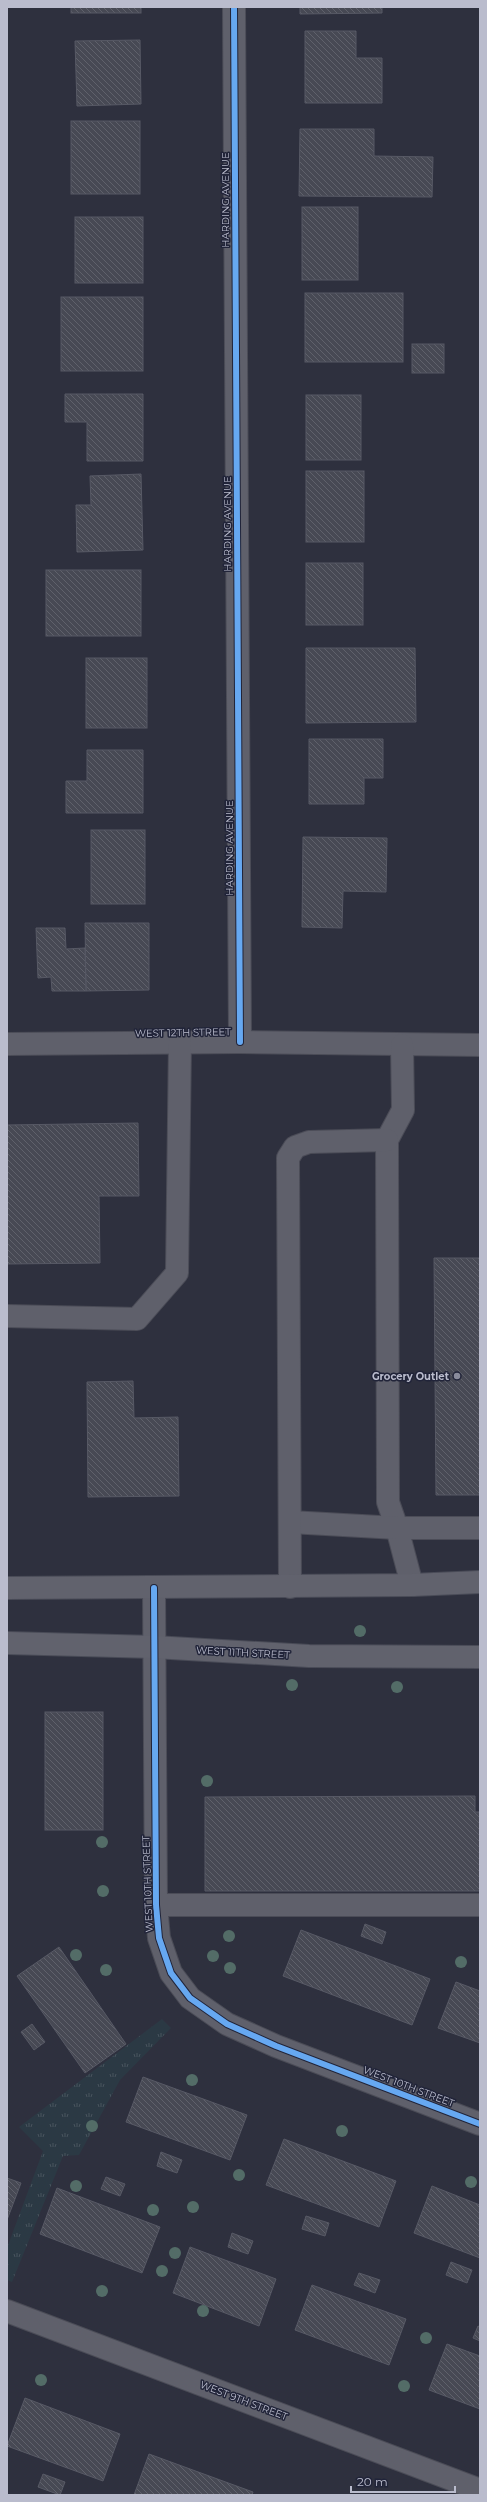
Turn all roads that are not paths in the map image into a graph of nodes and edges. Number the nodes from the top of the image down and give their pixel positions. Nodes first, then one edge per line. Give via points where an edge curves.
1 (234, 7) edge
2 (180, 1042) junction
3 (240, 1042) junction
4 (7, 1044) edge
5 (402, 1045) junction
6 (480, 1045) edge
7 (387, 1140) junction
8 (7, 1316) edge
9 (290, 1522) junction
10 (398, 1528) junction
11 (480, 1528) edge
12 (480, 1582) edge
13 (412, 1585) junction
14 (290, 1587) junction
15 (7, 1588) edge
16 (154, 1588) junction
17 (7, 1643) edge
18 (154, 1647) junction
19 (480, 1657) edge
20 (156, 1905) junction
21 (480, 1905) edge
22 (480, 2124) edge
23 (7, 2311) edge
24 (480, 2490) edge

1 - 3 street, HARDING AVENUE
2 - 3 street, WEST 12TH STREET
2 - 4 street, WEST 12TH STREET
2 - 8 street via 177,1272 137,1319
3 - 5 street, WEST 12TH STREET
5 - 6 street, WEST 12TH STREET
5 - 7 street via 403,1110
7 - 9 street via 309,1142 295,1147 288,1158
7 - 10 street via 388,1502
9 - 10 street
9 - 14 street
10 - 11 street
10 - 13 street
12 - 13 main road
13 - 14 main road
14 - 16 main road
15 - 16 main road
16 - 18 street, WEST 10TH STREET
17 - 18 main road, WEST 11TH STREET
18 - 19 main road, WEST 11TH STREET via 309,1656
18 - 20 street, WEST 10TH STREET
20 - 21 street
20 - 22 street, WEST 10TH STREET via 159,1938 171,1973 190,1998 227,2024 276,2046
23 - 24 street, WEST 9TH STREET

